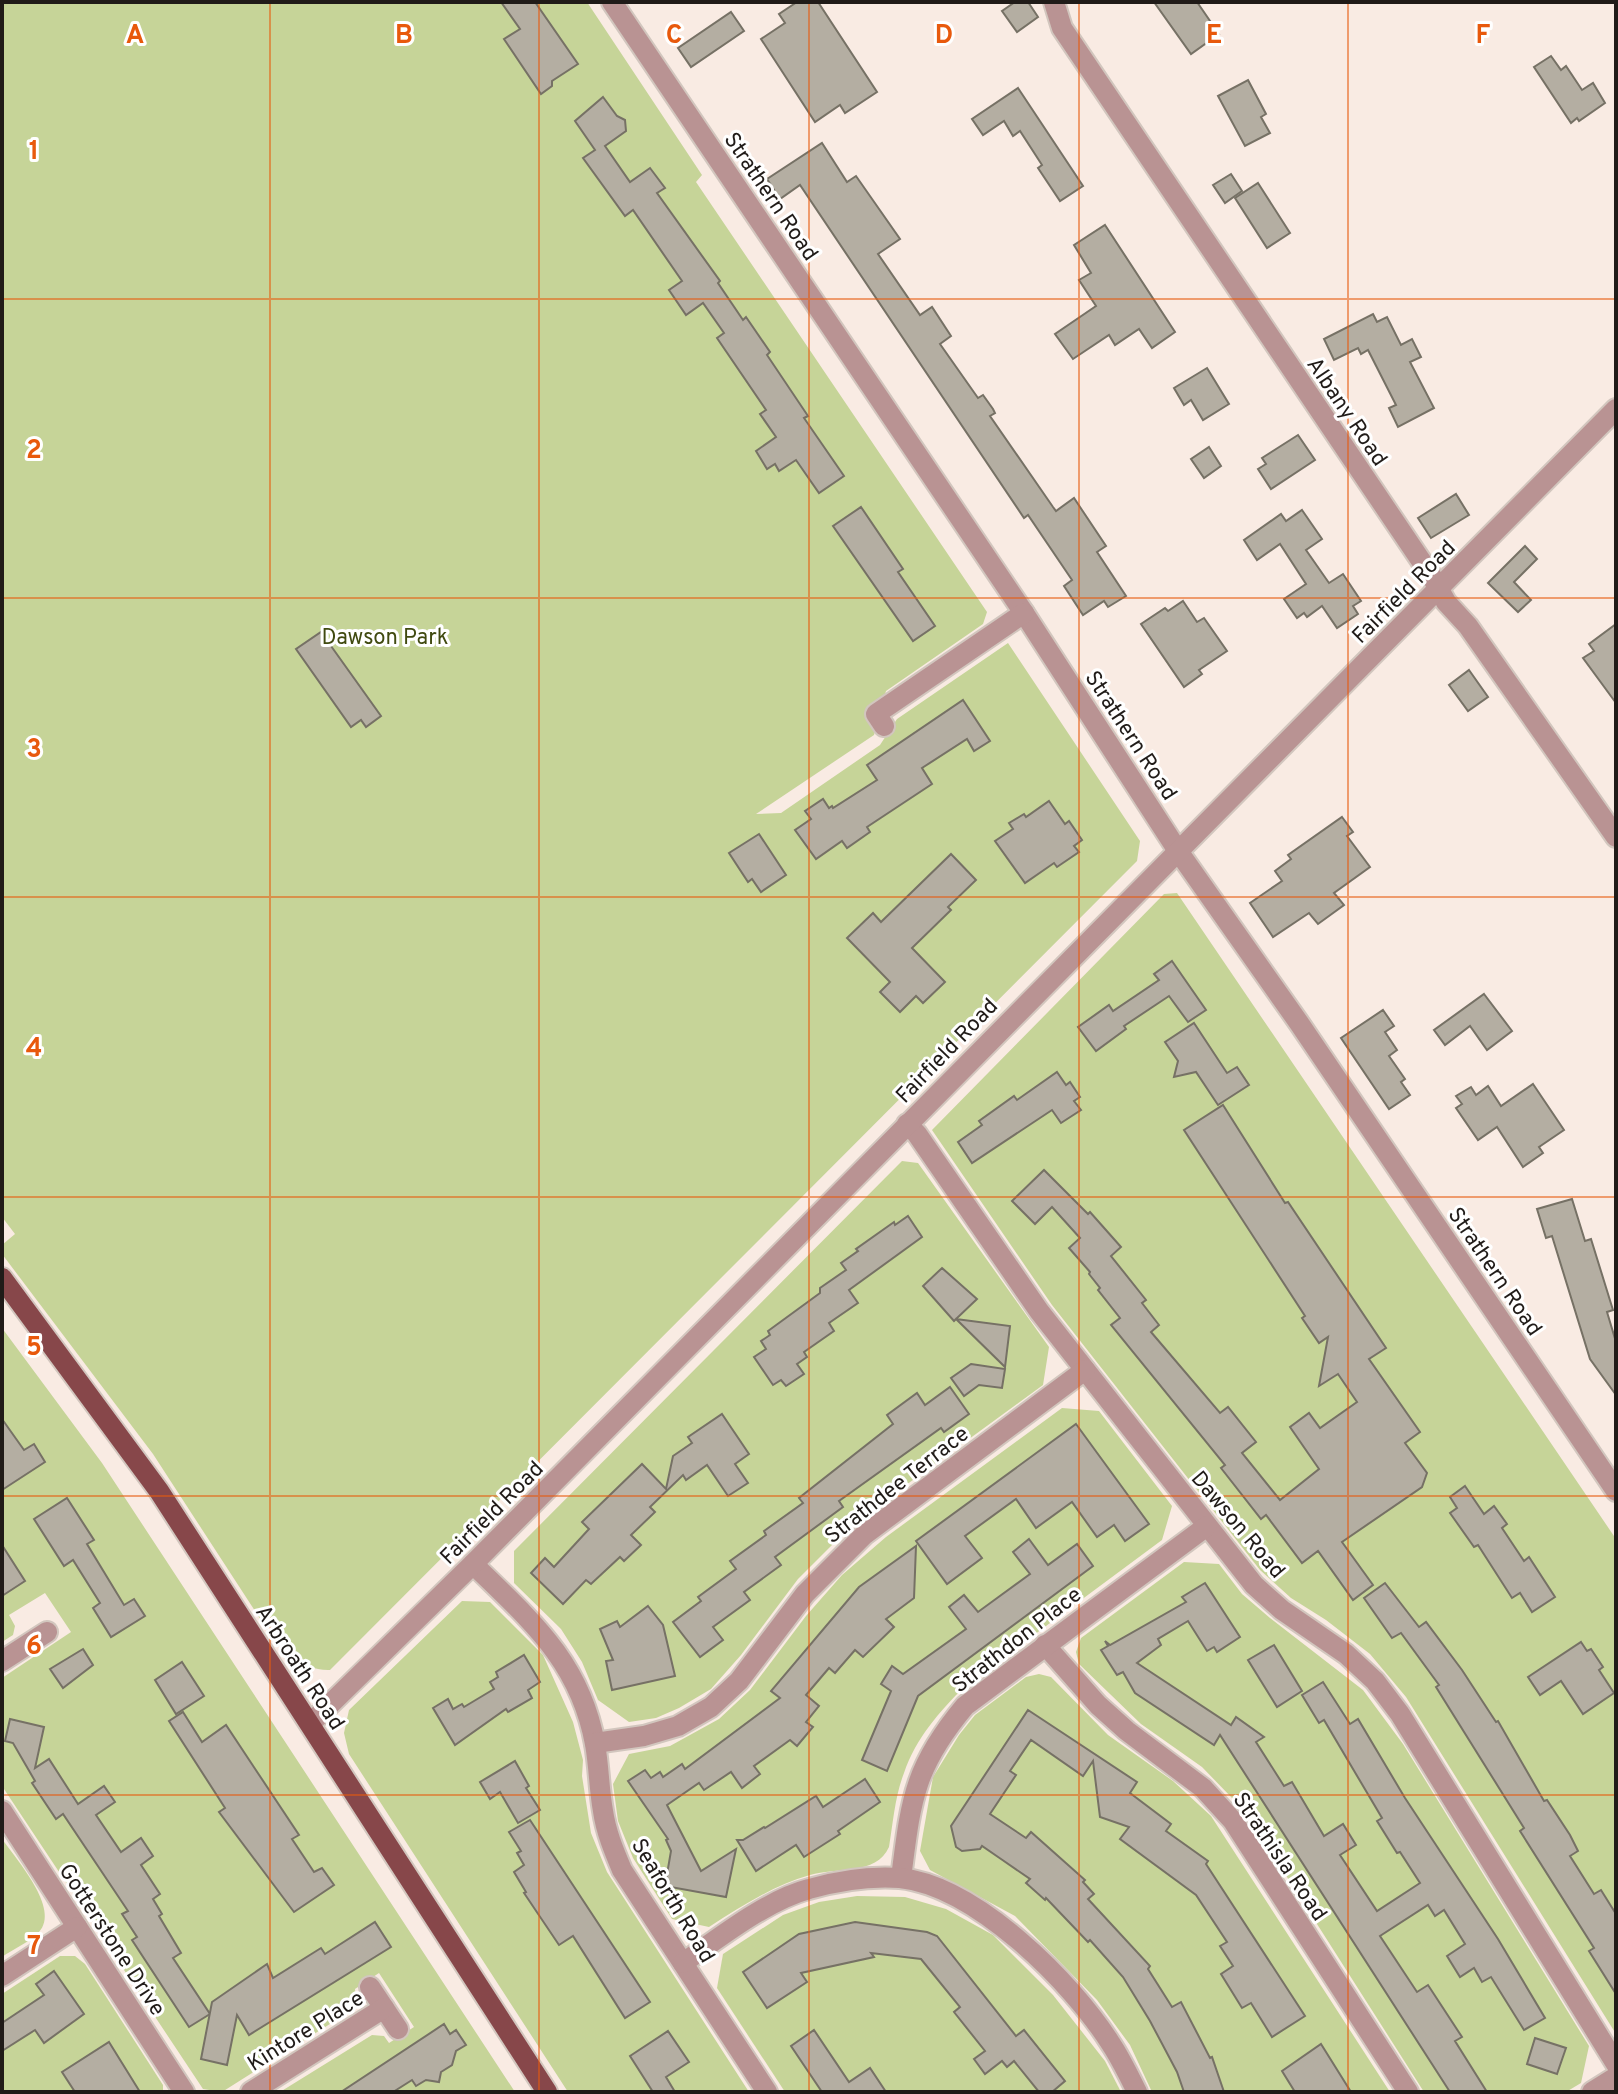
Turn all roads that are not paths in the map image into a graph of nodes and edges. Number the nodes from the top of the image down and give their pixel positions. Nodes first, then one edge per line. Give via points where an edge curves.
1 (612, 2) edge
2 (1054, 2) edge
3 (1616, 409) edge
4 (1439, 589) junction
5 (1024, 613) junction
6 (884, 726) dead end
7 (1616, 837) edge
8 (1178, 851) junction
9 (907, 1124) junction
10 (2, 1278) edge
11 (1085, 1370) junction
12 (1616, 1491) edge
13 (1207, 1526) junction
14 (473, 1564) junction
15 (47, 1632) dead end
16 (1045, 1645) junction
17 (2, 1661) edge
18 (310, 1724) junction
19 (595, 1743) junction
20 (2, 1811) edge
21 (901, 1878) junction
22 (77, 1927) junction
23 (683, 1963) junction
24 (2, 1976) edge
25 (370, 1987) dead end
26 (384, 2008) junction
27 (398, 2029) dead end
28 (1616, 2064) edge
29 (1616, 2077) edge
30 (184, 2092) edge
31 (251, 2092) edge
32 (547, 2092) edge
33 (767, 2092) edge
34 (1137, 2092) edge
35 (1408, 2092) edge
36 (1592, 2092) edge

1 - 5 street, Strathern Road
2 - 4 street, Albany Road via 1062,28
3 - 4 street, Fairfield Road
4 - 7 street, Albany Road
4 - 8 street, Fairfield Road
5 - 6 street via 876,714
5 - 8 street, Strathern Road
8 - 9 street, Fairfield Road
8 - 12 street, Strathern Road
9 - 11 street, Dawson Road
9 - 14 street, Fairfield Road
10 - 18 main road, Arbroath Road via 159,1491
11 - 13 street, Dawson Road
11 - 19 street, Strathdee Terrace via 864,1535 805,1594 739,1681 711,1707 678,1726
13 - 16 street, Strathdon Place
13 - 28 street, Dawson Road via 1254,1585 1346,1654 1383,1692
14 - 18 street, Fairfield Road
14 - 19 street, Seaforth Road via 543,1633 566,1664
15 - 17 street
16 - 21 street, Strathdon Place via 965,1706 941,1734 910,1806
16 - 35 street, Strathisla Road via 1098,1705 1203,1788 1233,1821
18 - 32 main road, Arbroath Road
19 - 23 street, Seaforth Road via 610,1841 622,1870
20 - 22 street, Gotterstone Drive
21 - 23 street via 807,1889 769,1906
21 - 34 street via 945,1891 987,1914 1024,1947 1068,1989 1111,2043
22 - 24 street
22 - 30 street, Gotterstone Drive
23 - 33 street, Seaforth Road
25 - 26 street, Kintore Place
26 - 27 street, Kintore Place
26 - 31 street, Kintore Place
29 - 36 street

